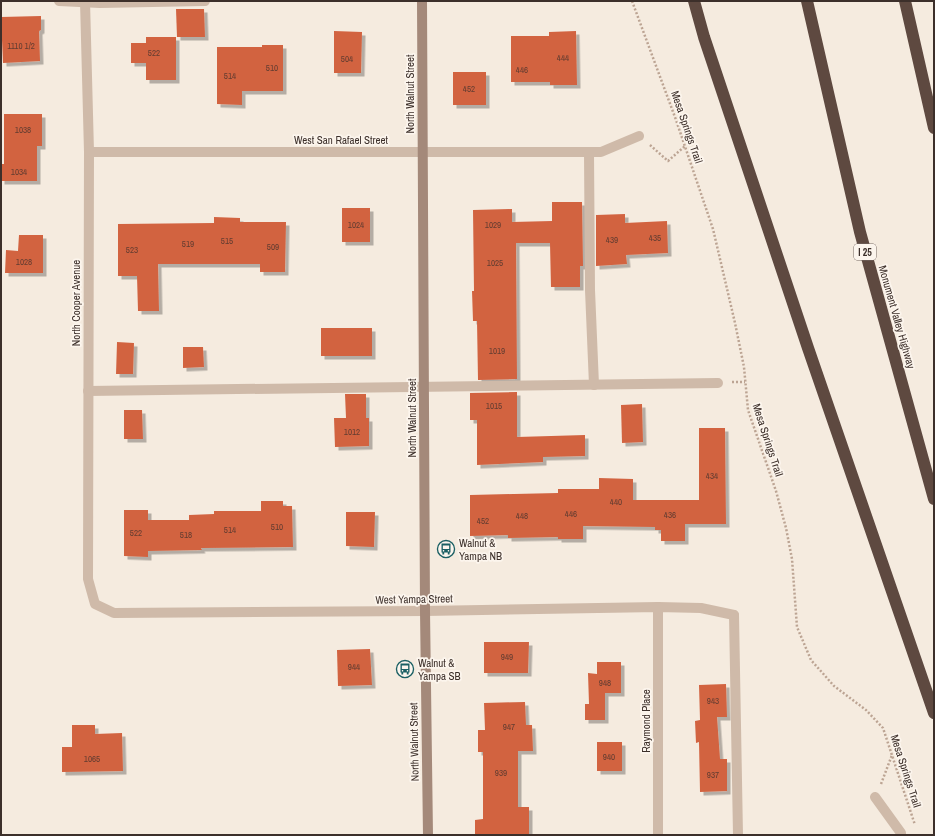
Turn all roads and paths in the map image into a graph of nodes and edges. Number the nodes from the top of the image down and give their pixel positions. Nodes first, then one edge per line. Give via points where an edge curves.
1 (59, 1) edge
2 (205, 1) edge
3 (422, 1) edge
4 (632, 1) edge
5 (694, 1) edge
6 (807, 1) edge
7 (905, 1) edge
8 (85, 2) edge
9 (934, 128) edge
10 (639, 136) joint
11 (685, 146) junction
12 (88, 152) junction
13 (422, 152) junction
14 (589, 153) junction
15 (718, 383) dead end
16 (594, 385) junction
17 (424, 387) junction
18 (88, 391) junction
19 (934, 499) edge
20 (94, 604) joint
21 (658, 607) junction
22 (425, 611) junction
23 (934, 713) edge
24 (892, 755) junction
25 (875, 797) joint
26 (916, 828) dead end
27 (428, 835) edge
28 (658, 835) edge
29 (738, 835) edge
30 (901, 835) edge

1 - 8 street
2 - 8 street
3 - 13 main road, North Walnut Street
4 - 11 path, Mesa Springs Trail
5 - 23 highway via 800,325
6 - 19 highway, Monument Valley Highway / I 25 via 860,232
7 - 9 highway
8 - 12 street, North Cooper Avenue
10 - 11 path via 668,161
10 - 14 street, West San Rafael Street via 601,152
11 - 24 path, Mesa Springs Trail via 713,229 722,265 744,367 748,410 786,528 792,559 797,627 811,660 834,686 866,710 883,728
12 - 13 street, West San Rafael Street
12 - 18 street, North Cooper Avenue
13 - 14 street, West San Rafael Street
13 - 17 main road, North Walnut Street
14 - 16 street
15 - 16 street
16 - 17 street
17 - 18 street
17 - 22 main road, North Walnut Street
18 - 20 street, North Cooper Avenue via 88,579
20 - 22 street, West Yampa Street via 114,613
21 - 22 street, West Yampa Street
21 - 28 street, Raymond Place
21 - 29 street, West Yampa Street via 701,608 734,615
22 - 27 main road, North Walnut Street
24 - 25 path
24 - 26 path, Mesa Springs Trail
25 - 30 street

